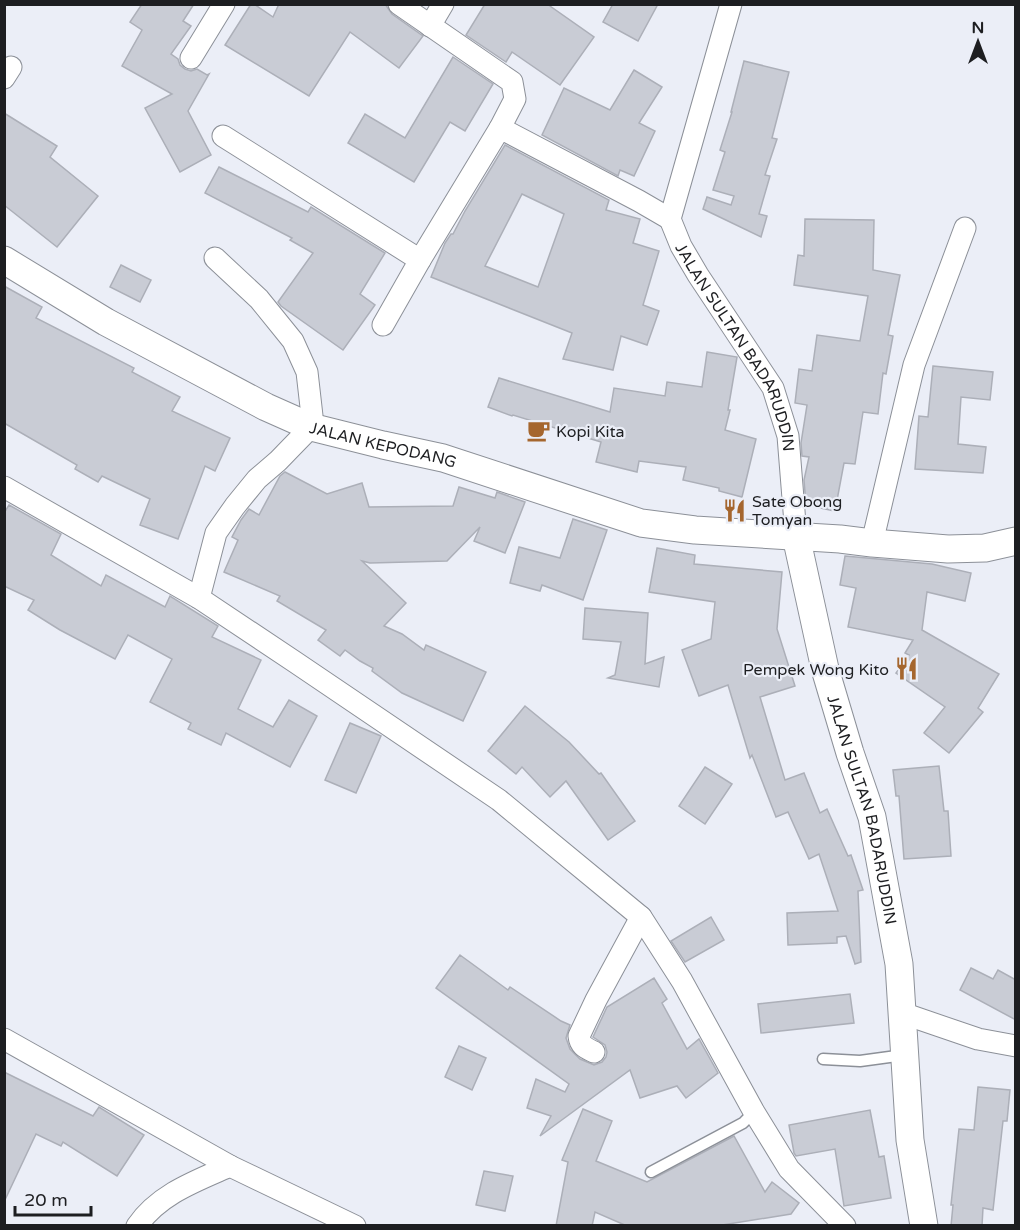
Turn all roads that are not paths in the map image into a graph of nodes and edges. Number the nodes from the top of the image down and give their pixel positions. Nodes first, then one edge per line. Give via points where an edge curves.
1 (224, 4) edge
2 (399, 4) edge
3 (443, 4) edge
4 (731, 4) edge
5 (430, 26) junction
6 (191, 58) dead end
7 (500, 128) junction
8 (223, 136) dead end
9 (670, 219) junction
10 (965, 228) dead end
11 (215, 258) dead end
12 (4, 260) edge
13 (420, 260) junction
14 (383, 325) dead end
15 (311, 427) junction
16 (4, 487) edge
17 (796, 536) junction
18 (1016, 541) edge
19 (872, 543) junction
20 (200, 598) junction
21 (641, 917) junction
22 (902, 1013) junction
23 (4, 1039) edge
24 (1016, 1046) edge
25 (594, 1052) dead end
26 (905, 1055) junction
27 (824, 1059) dead end
28 (754, 1112) junction
29 (230, 1166) junction
30 (651, 1172) dead end
31 (345, 1223) edge
32 (137, 1226) edge
33 (845, 1226) edge
34 (924, 1226) edge

1 - 6 street
2 - 5 street
3 - 5 street
4 - 9 street
5 - 7 street via 512,82 515,99
7 - 9 street
7 - 13 street
8 - 13 street
9 - 17 street, JALAN SULTAN BADARUDDIN via 698,275 773,388 788,436
10 - 19 street via 914,365
11 - 15 street via 259,299 293,341 307,372
12 - 15 street, JALAN KEPODANG via 106,322
13 - 14 street
15 - 17 street, JALAN KEPODANG via 443,458 641,523
15 - 20 street via 257,479 216,533
16 - 20 street
17 - 19 street, JALAN KEPODANG
17 - 22 street, JALAN SULTAN BADARUDDIN via 825,669 872,818 899,964
18 - 19 street, JALAN KEPODANG via 985,548 948,549
20 - 21 street via 499,801
21 - 25 street via 579,1036 582,1046
21 - 28 street via 682,981
22 - 24 street via 978,1039
22 - 26 street, JALAN SULTAN BADARUDDIN
23 - 29 street
26 - 27 lane via 860,1061
26 - 34 street, JALAN SULTAN BADARUDDIN via 910,1140
28 - 30 lane via 743,1123
28 - 33 street via 789,1169
29 - 31 street
29 - 32 street via 178,1189 145,1214

